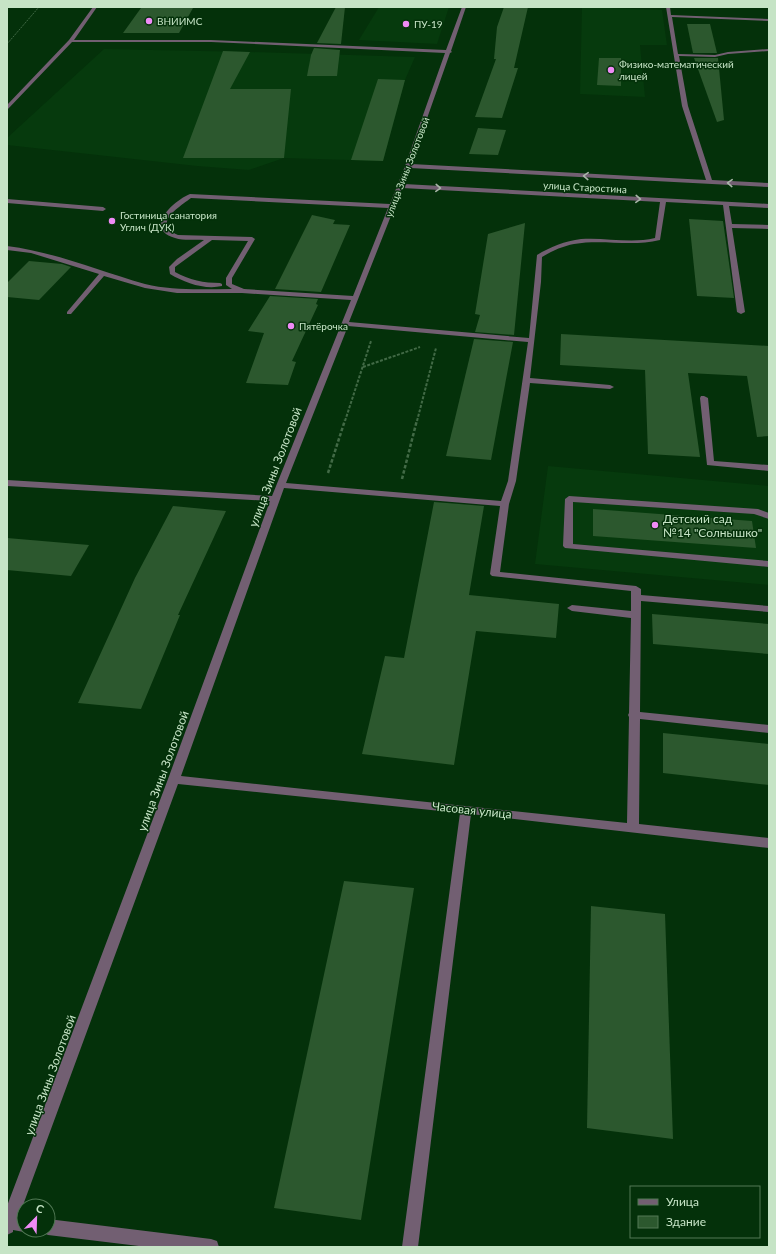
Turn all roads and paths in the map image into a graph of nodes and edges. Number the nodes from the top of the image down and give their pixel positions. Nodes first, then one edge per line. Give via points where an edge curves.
1 (39, 7) edge
2 (95, 7) edge
3 (464, 7) edge
4 (668, 7) edge
5 (670, 16) junction
6 (769, 20) edge
7 (71, 41) junction
8 (7, 44) edge
9 (769, 50) edge
10 (450, 52) junction
11 (676, 55) junction
12 (7, 108) edge
13 (408, 166) junction
14 (710, 182) junction
15 (769, 185) edge
16 (400, 186) junction
17 (7, 200) edge
18 (663, 200) junction
19 (726, 204) junction
20 (391, 206) junction
21 (769, 206) edge
22 (103, 209) dead end
23 (729, 226) junction
24 (769, 227) edge
25 (210, 238) junction
26 (7, 248) edge
27 (104, 273) junction
28 (229, 285) junction
29 (243, 291) junction
30 (355, 298) junction
31 (740, 312) dead end
32 (69, 313) dead end
33 (345, 324) junction
34 (375, 327) junction
35 (440, 332) junction
36 (532, 340) junction
37 (438, 341) junction
38 (362, 367) junction
39 (526, 380) junction
40 (610, 387) dead end
41 (704, 398) dead end
42 (769, 468) edge
43 (7, 483) edge
44 (281, 485) junction
45 (323, 489) junction
46 (398, 495) junction
47 (276, 499) junction
48 (505, 504) junction
49 (769, 516) edge
50 (769, 564) edge
51 (636, 598) junction
52 (572, 608) dead end
53 (769, 609) edge
54 (635, 615) junction
55 (633, 715) junction
56 (769, 729) edge
57 (174, 779) junction
58 (466, 809) junction
59 (633, 828) junction
60 (769, 843) edge
61 (13, 1224) edge
62 (56, 1228) edge
63 (211, 1247) edge
64 (410, 1247) edge

1 - 8 path
2 - 7 street
3 - 10 street, улица Зины Золотовой
4 - 5 street
5 - 6 street
5 - 11 street
7 - 10 street via 211,41
7 - 12 street
9 - 11 street via 715,56
10 - 13 street, улица Зины Золотовой
11 - 14 street via 685,106
14 -> 13 street, улица Старостина
13 - 16 street, улица Зины Золотовой
15 -> 14 street, улица Старостина
16 -> 18 street, улица Старостина
16 - 20 street, улица Зины Золотовой
17 - 22 street
18 - 19 street, улица Старостина
18 - 36 street via 658,240 639,243 585,241 554,248 539,256
19 - 21 street, улица Старостина
19 - 23 street
20 - 25 street via 190,196 171,211 162,223 162,229 177,237
20 - 30 street, улица Зины Золотовой
23 - 24 street
23 - 31 street
25 - 28 street via 252,239 229,278
25 - 28 street via 179,260 172,267 172,273 194,283 210,286
26 - 27 street via 32,251
27 - 29 street via 145,286 177,292
27 - 32 street
28 - 29 street
29 - 30 street
30 - 33 street, улица Зины Золотовой
33 - 34 street
33 - 44 street, улица Зины Золотовой
34 - 35 street
34 - 38 path
35 - 36 street
35 - 37 path
36 - 39 street
37 - 38 path
37 - 46 path
38 - 45 path
39 - 40 street
39 - 48 street via 512,481
41 - 42 street via 710,463
43 - 47 street
44 - 45 street
44 - 47 street, улица Зины Золотовой
45 - 46 street
46 - 48 street
47 - 57 street, улица Зины Золотовой
48 - 51 street via 495,574 636,589
49 - 50 street via 755,512 568,499 568,546
51 - 53 street
51 - 54 street
52 - 54 street
54 - 55 street
55 - 56 street
55 - 59 street
57 - 58 street, Часовая улица
57 - 61 street, улица Зины Золотовой
58 - 59 street, Часовая улица
58 - 64 street
59 - 60 street, Часовая улица
62 - 63 street

